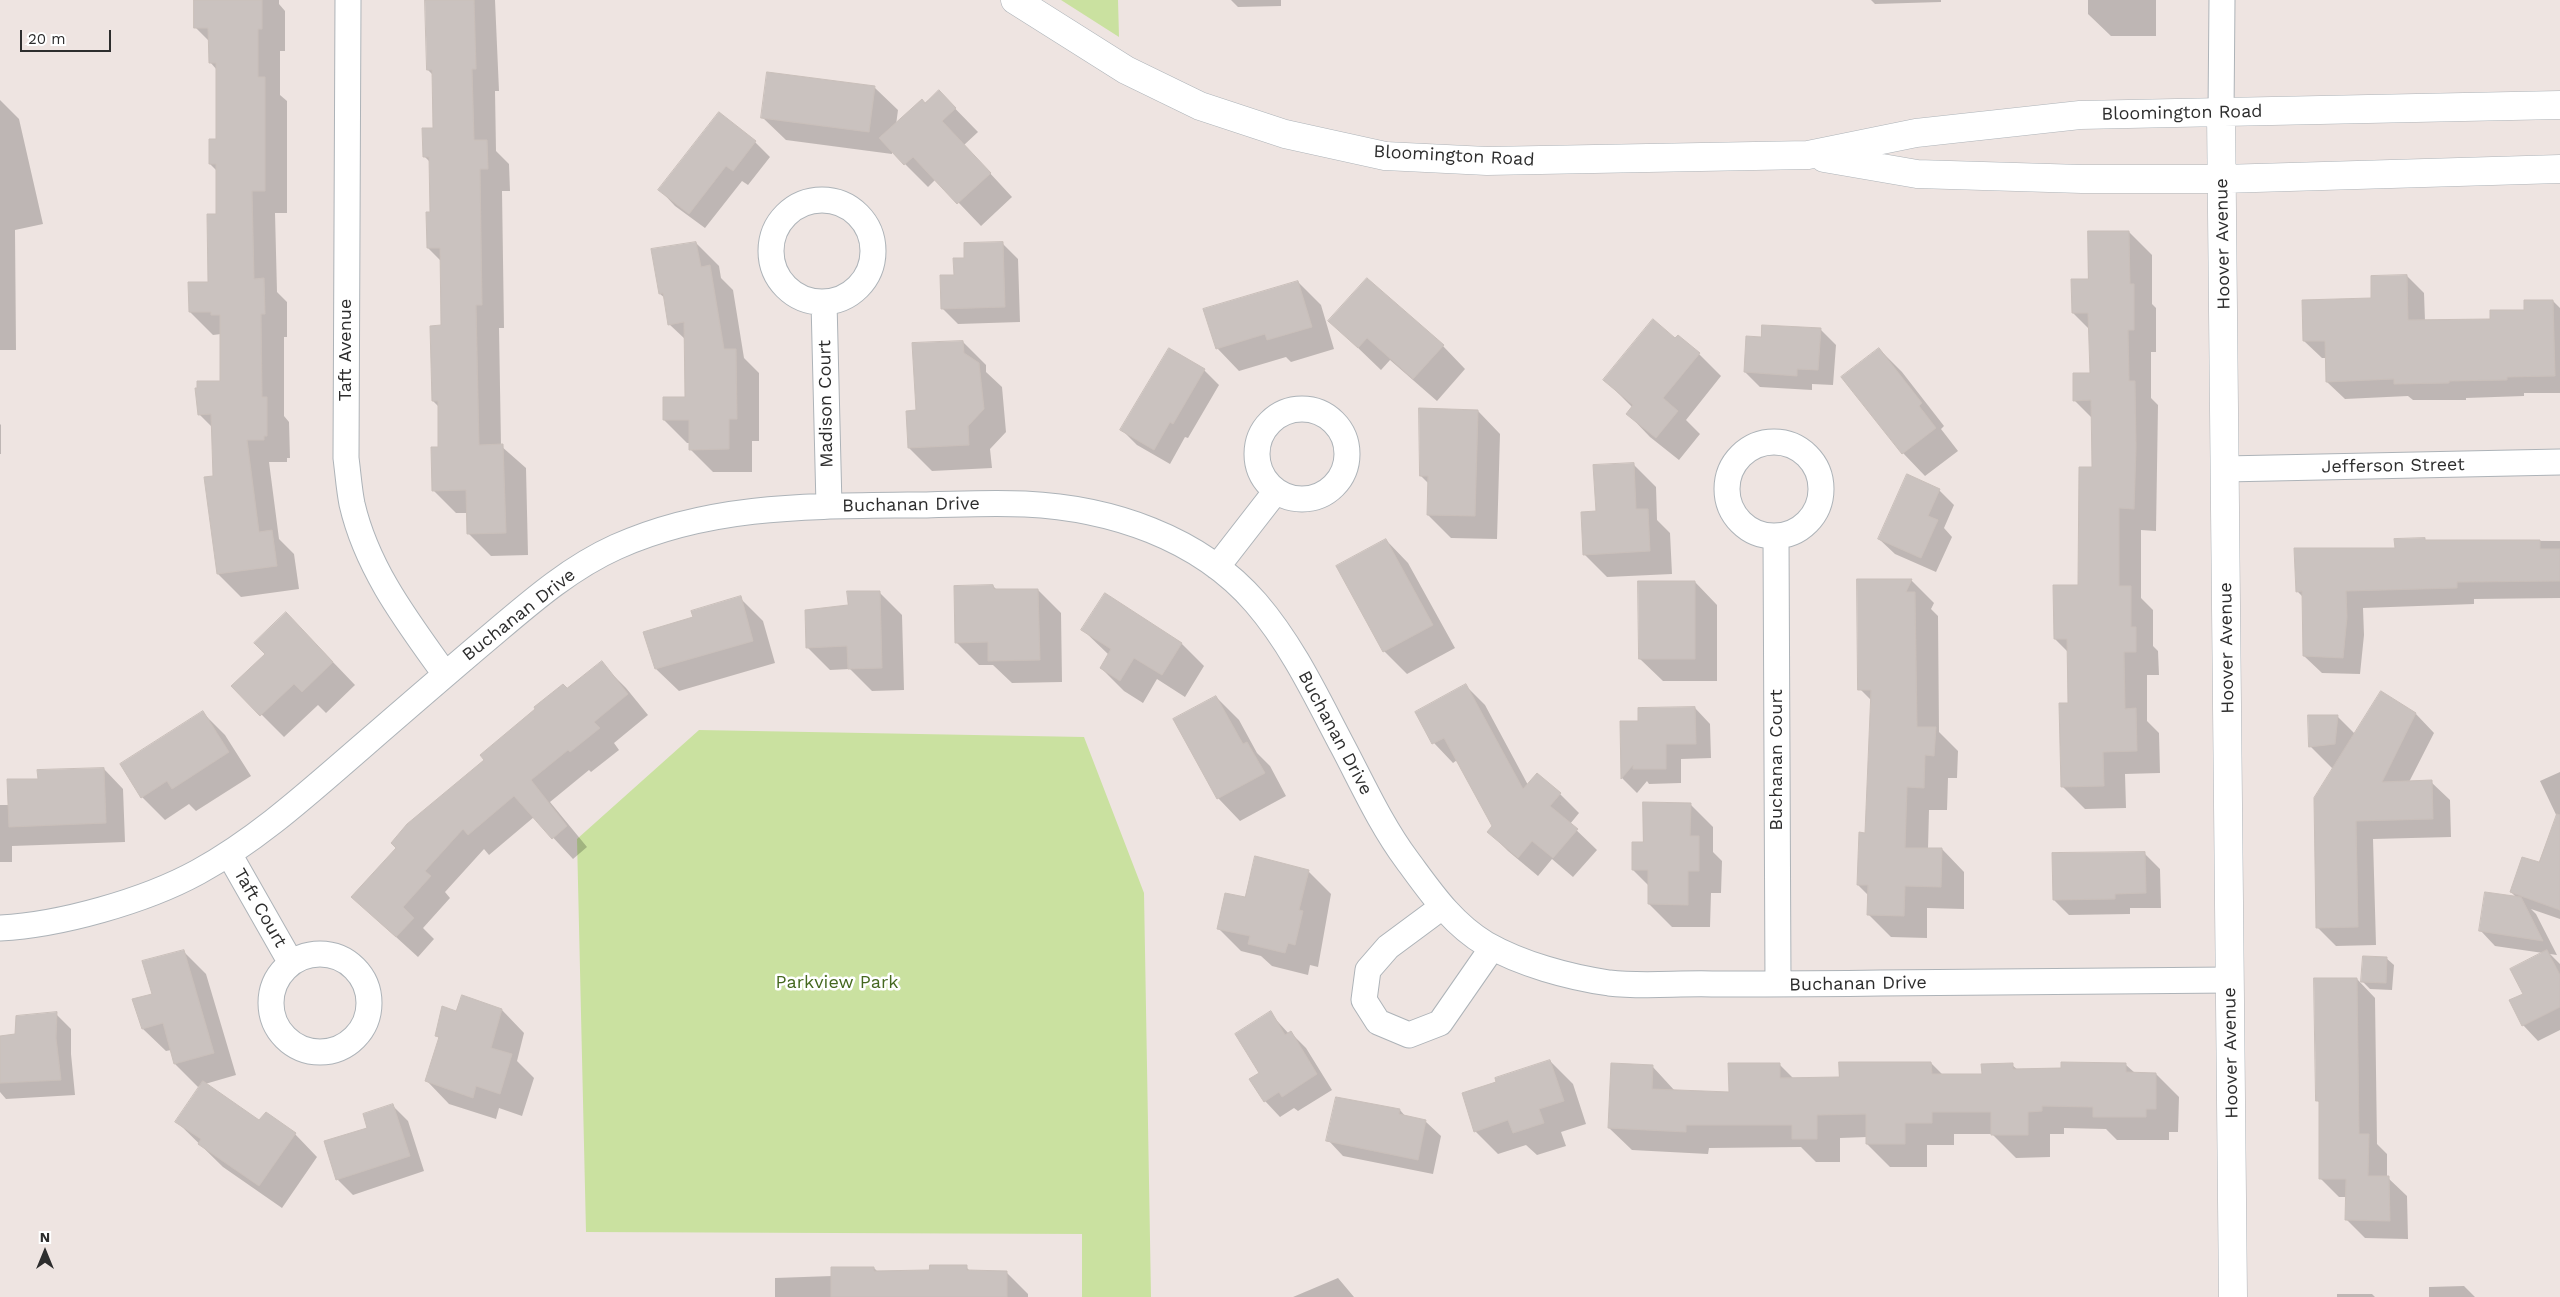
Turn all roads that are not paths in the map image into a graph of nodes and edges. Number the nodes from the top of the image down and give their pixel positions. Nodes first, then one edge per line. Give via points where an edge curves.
1 (348, 0) edge
2 (1015, 0) edge
3 (2222, 0) edge
4 (2560, 105) edge
5 (2221, 113) junction
6 (1808, 155) junction
7 (2560, 169) edge
8 (2222, 179) junction
9 (824, 302) junction
10 (2560, 462) edge
11 (2225, 469) junction
12 (1276, 491) dead end
13 (829, 506) junction
14 (1776, 536) dead end
15 (1217, 567) junction
16 (445, 674) junction
17 (229, 854) junction
18 (1442, 907) junction
19 (0, 928) edge
20 (1492, 948) junction
21 (291, 963) dead end
22 (2230, 980) junction
23 (1778, 984) junction
24 (2233, 1297) edge

1 - 16 street, Taft Avenue via 346,458 352,504 366,548 384,585
2 - 6 street, Bloomington Road via 1126,70 1200,106 1285,134 1385,156 1487,161
3 - 5 street, Hoover Avenue
4 - 5 street, Bloomington Road
5 - 6 street, Bloomington Road via 2080,116 1916,133
5 - 8 street, Hoover Avenue
6 - 8 street, Bloomington Road via 1917,174
7 - 8 street, Bloomington Road
8 - 11 street, Hoover Avenue
9 - 9 street via 840,298 865,279 874,247 870,231 848,207 833,201 816,200 799,205 785,215 771,246 772,263 779,279 791,291 807,299
9 - 13 street, Madison Court
10 - 11 street, Jefferson Street
11 - 22 street, Hoover Avenue
12 - 15 street
13 - 15 street, Buchanan Drive via 1026,504 1092,512 1138,524 1184,544
13 - 16 street, Buchanan Drive via 724,514 665,528 612,549 561,578
14 - 23 street, Buchanan Court
15 - 18 street, Buchanan Drive via 1254,600 1284,640 1390,837
16 - 17 street, Buchanan Drive via 288,810
17 - 19 street, Buchanan Drive via 192,876 144,895 85,914
17 - 21 street, Taft Court
18 - 20 street, Buchanan Drive via 1465,930
18 - 20 street via 1388,947 1368,970 1364,1000 1378,1022 1409,1035 1440,1023
20 - 23 street, Buchanan Drive via 1549,970 1610,983
22 - 23 street, Buchanan Drive
22 - 24 street, Hoover Avenue

